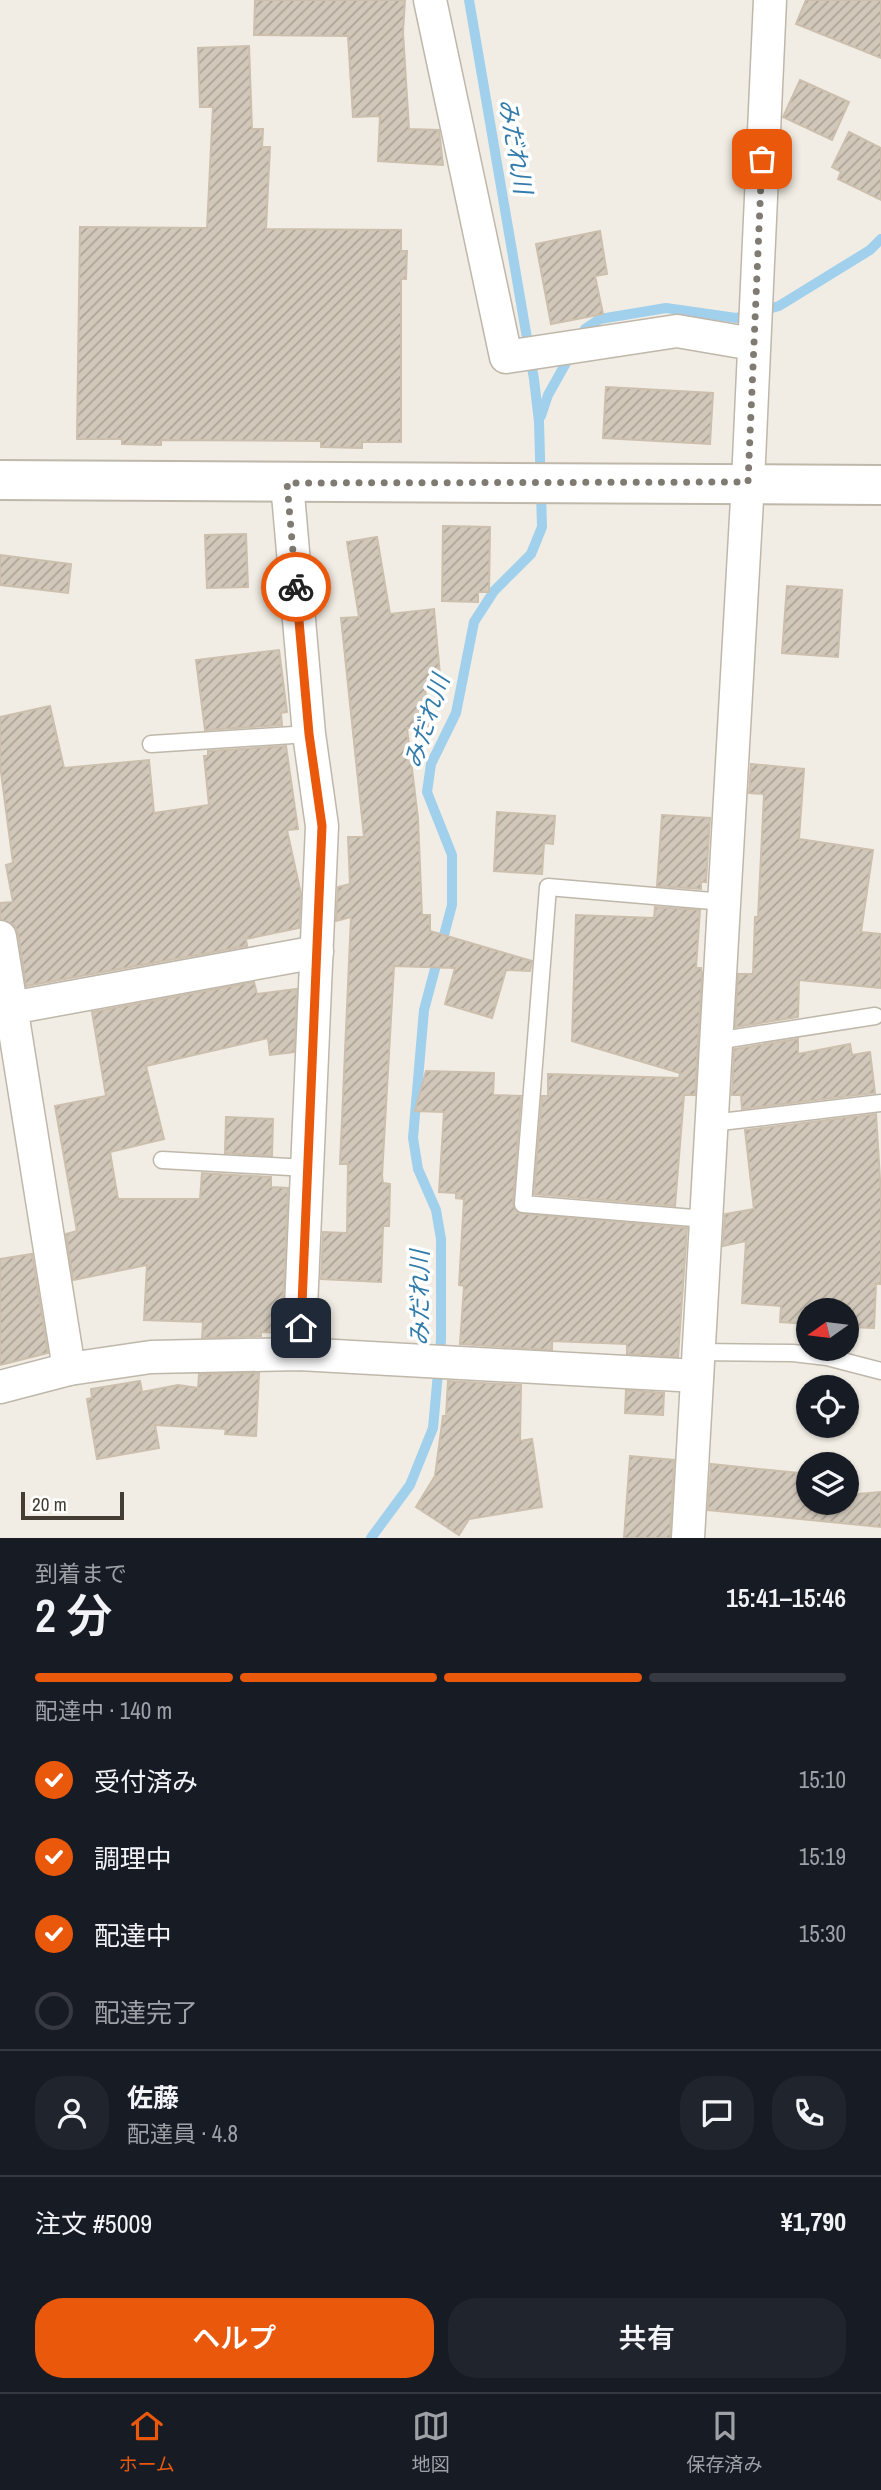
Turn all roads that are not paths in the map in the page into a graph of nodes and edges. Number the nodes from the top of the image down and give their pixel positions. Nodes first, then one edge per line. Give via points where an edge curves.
1 (430, 0) edge
2 (770, 0) edge
3 (753, 344) junction
4 (0, 480) edge
5 (748, 482) junction
6 (287, 483) junction
7 (881, 485) edge
8 (309, 734) junction
9 (151, 744) dead end
10 (724, 902) junction
11 (0, 937) edge
12 (317, 951) junction
13 (11, 1008) junction
14 (875, 1017) dead end
15 (716, 1041) junction
16 (881, 1103) edge
17 (712, 1123) junction
18 (162, 1160) dead end
19 (307, 1168) junction
20 (706, 1219) junction
21 (299, 1354) junction
22 (698, 1364) junction
23 (69, 1368) junction
24 (881, 1371) edge
25 (0, 1387) edge
26 (688, 1538) edge

1 - 3 street via 506,357 677,331
2 - 3 street
3 - 5 street
4 - 6 street
5 - 6 street
5 - 7 street
5 - 10 street
6 - 8 street
8 - 9 lane
8 - 12 street via 322,826
10 - 15 street
10 - 20 lane via 548,887 523,1204
11 - 13 street
12 - 13 street
12 - 19 street
13 - 23 street
14 - 15 lane
15 - 17 street
16 - 17 lane
17 - 20 street
18 - 19 lane
19 - 21 street
20 - 22 street
21 - 22 street
21 - 23 street via 151,1357
22 - 24 lane via 793,1353
22 - 26 street
23 - 25 street

